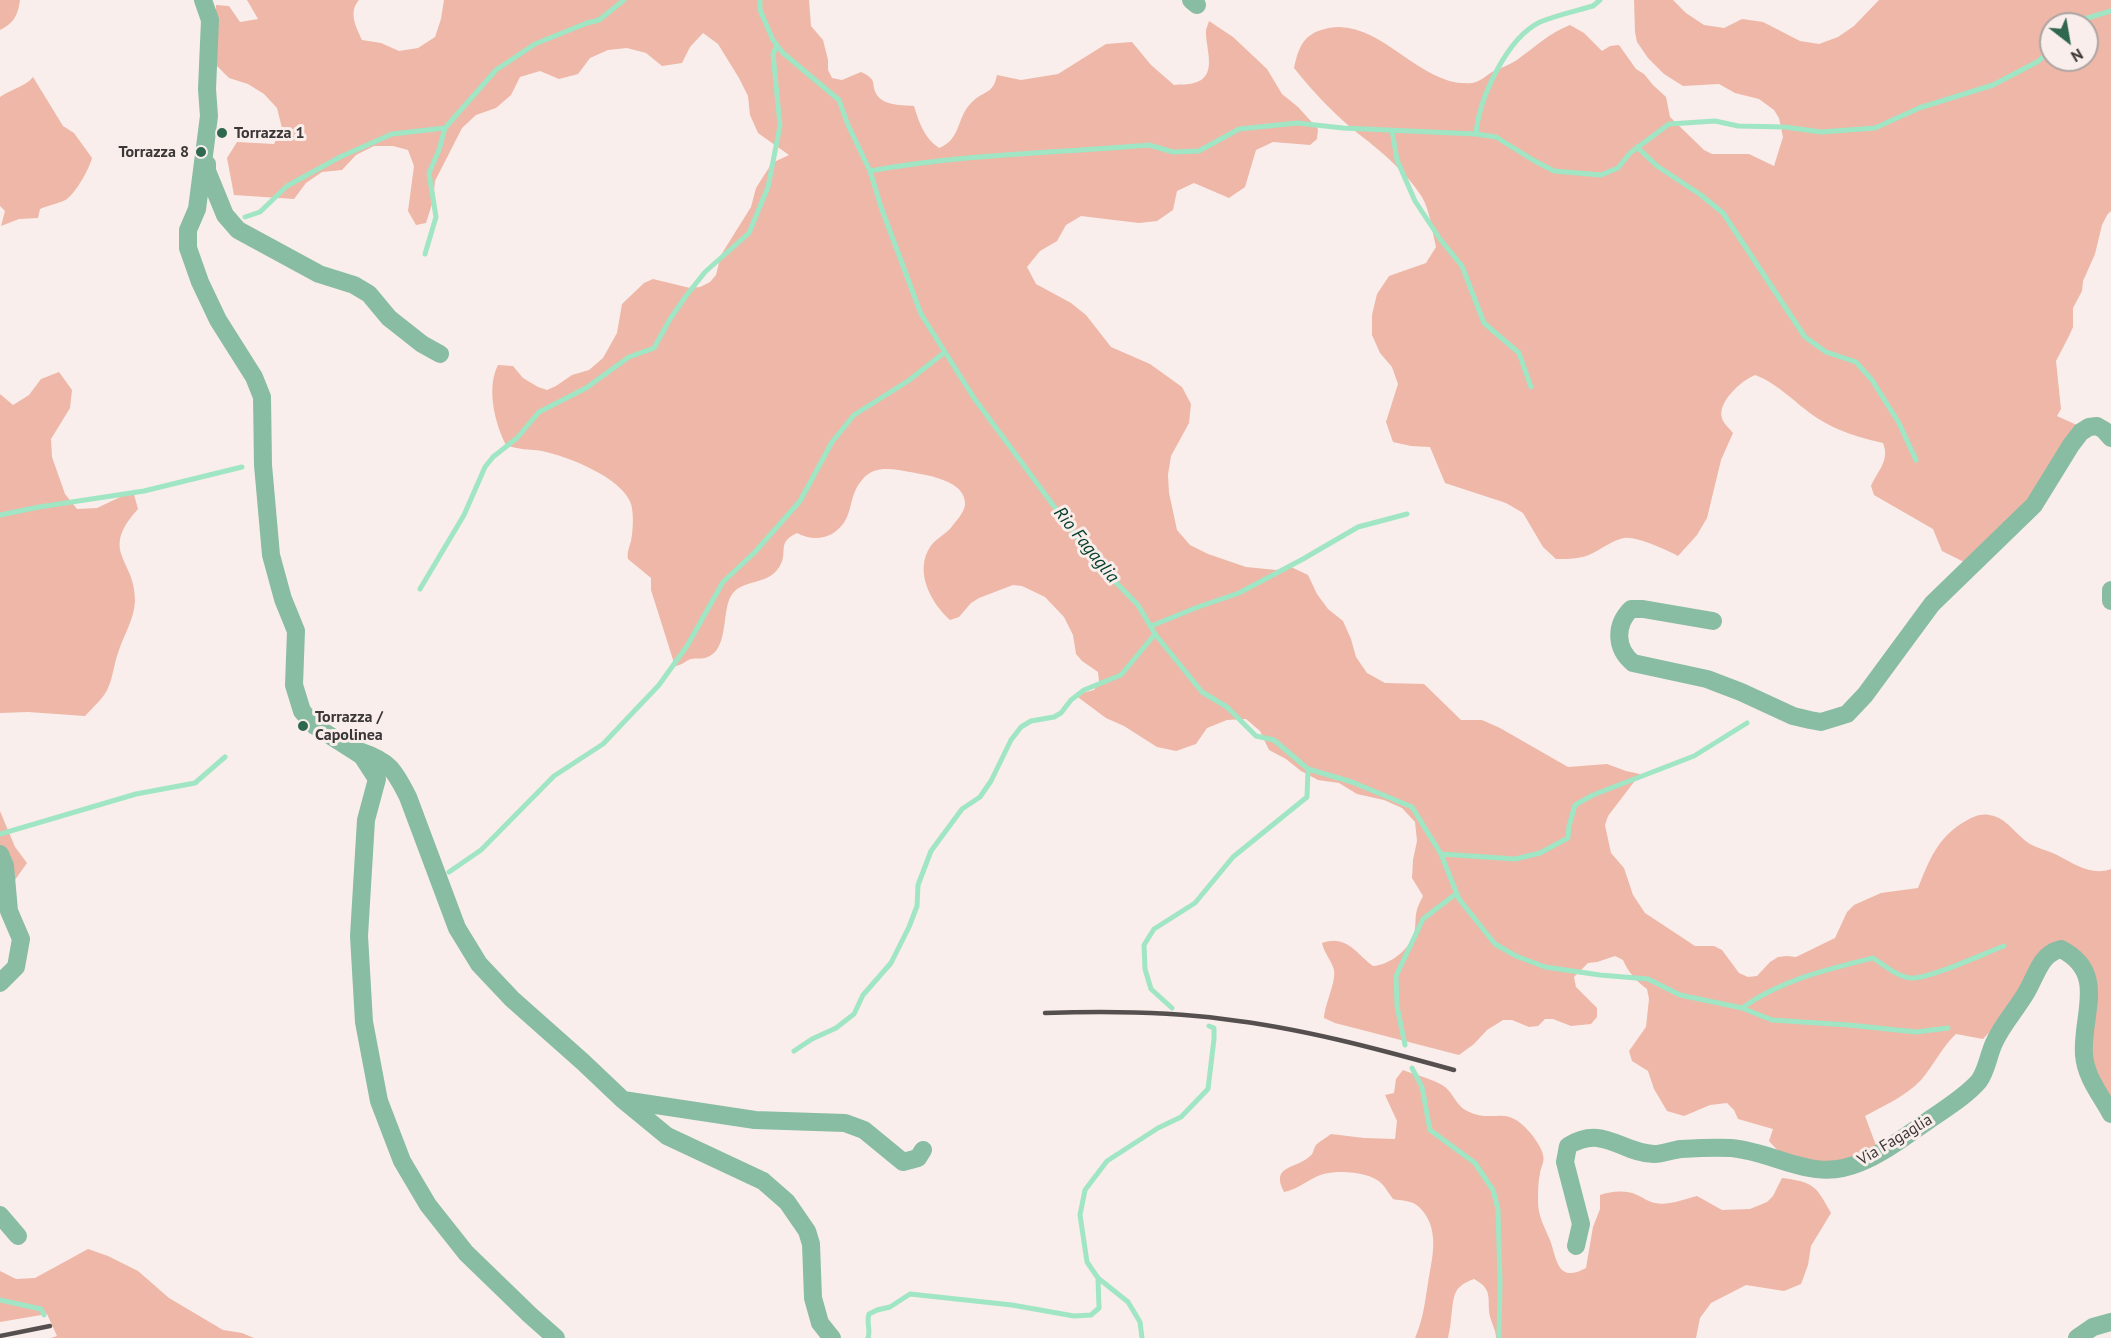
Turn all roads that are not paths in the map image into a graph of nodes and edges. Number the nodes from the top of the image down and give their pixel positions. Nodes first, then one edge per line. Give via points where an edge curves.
1 (203, 0) edge
2 (206, 138) junction
3 (440, 354) dead end
4 (2111, 438) edge
5 (2111, 590) edge
6 (2111, 601) edge
7 (1713, 621) dead end
8 (351, 748) junction
9 (0, 854) edge
10 (0, 983) edge
11 (622, 1099) junction
12 (2111, 1114) edge
13 (923, 1150) dead end
14 (0, 1215) edge
15 (18, 1236) dead end
16 (1576, 1246) dead end
17 (2111, 1322) edge
18 (556, 1338) edge
19 (832, 1338) edge
20 (2077, 1338) edge

1 - 2 street via 210,20
2 - 3 street via 207,171 225,215 238,230 319,274 369,294 389,318
2 - 8 street via 188,248 218,320 254,376 262,397 271,555 296,631 294,685 302,711 315,726
4 - 7 street via 2097,426 2081,432 2034,505 1932,604 1847,714 1821,722 1793,716 1707,679 1633,663 1620,645 1619,629 1631,609
5 - 6 street
8 - 11 street via 379,758 399,778 456,928 479,964
8 - 18 street via 362,756 377,779 366,820 359,936 364,1022 379,1101 402,1161 428,1205 466,1253
9 - 10 street via 5,866 9,911 21,939 16,967
11 - 13 street via 755,1120 845,1123 864,1130 903,1162 918,1158
11 - 19 street via 668,1136 763,1181 787,1202 807,1231 813,1298 820,1323
12 - 16 street, Via Fagaglia via 2094,1087 2084,1056 2090,999 2086,975 2074,956 2061,949 2042,961 1995,1040 1978,1082 1908,1134 1858,1164 1837,1170 1814,1170 1732,1148 1654,1154 1608,1140 1581,1138 1568,1146 1565,1162 1581,1224
14 - 15 street
17 - 20 street via 2093,1327

